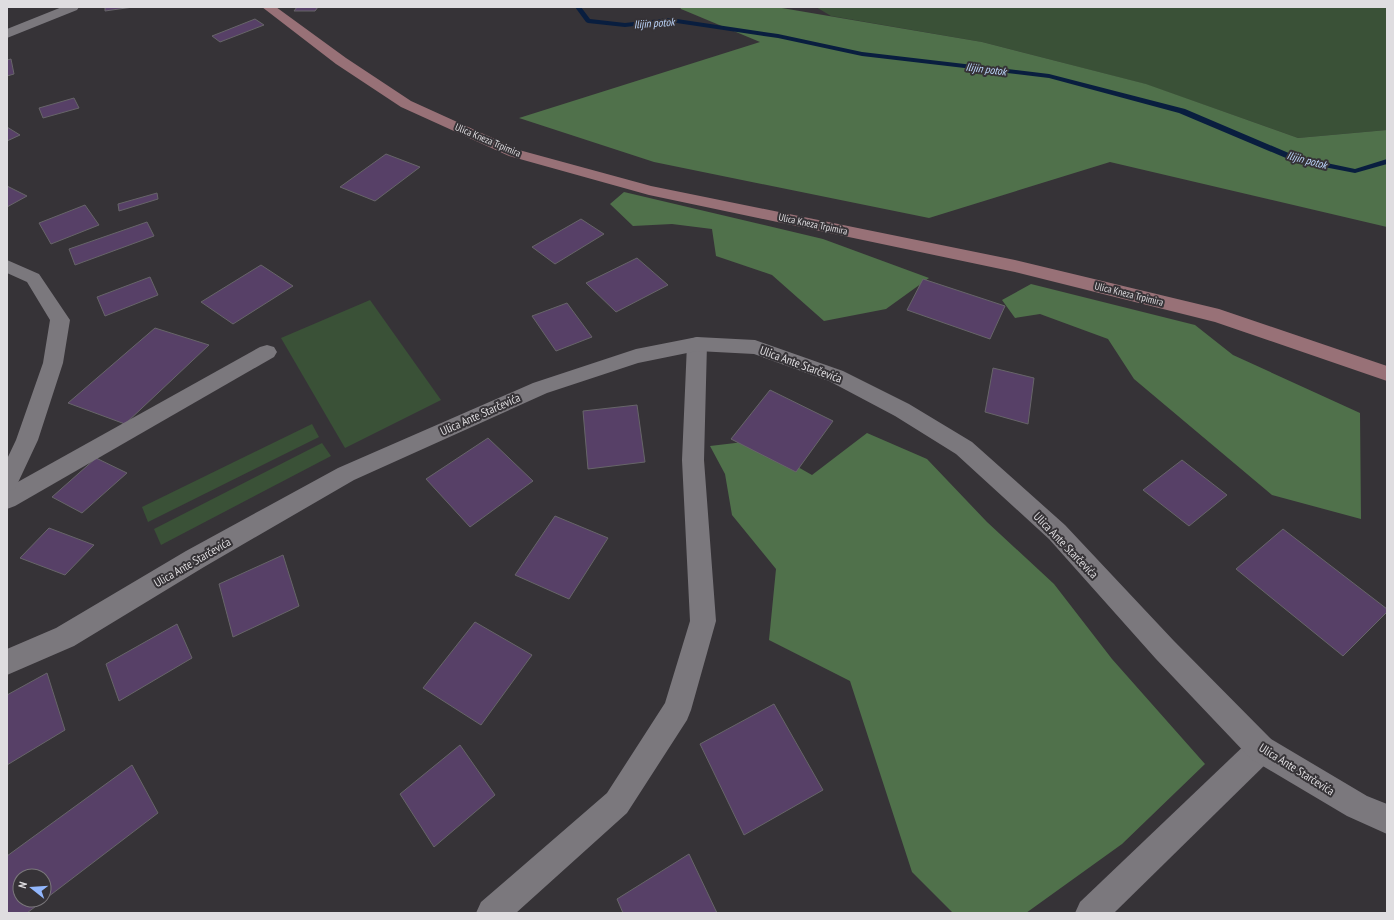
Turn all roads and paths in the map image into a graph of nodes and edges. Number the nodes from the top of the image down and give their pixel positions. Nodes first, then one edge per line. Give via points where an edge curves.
1 (73, 7) edge
2 (268, 7) edge
3 (7, 34) edge
4 (7, 266) edge
5 (697, 344) junction
6 (267, 352) dead end
7 (1387, 374) edge
8 (7, 482) edge
9 (7, 499) edge
10 (7, 662) edge
11 (1261, 749) junction
12 (1387, 819) edge
13 (492, 913) edge
14 (1091, 913) edge

1 - 3 street
2 - 7 main road, Ulica Kneza Trpimira via 341,61 406,104 514,153 649,190 1015,266 1211,314
4 - 8 street via 33,278 60,320 53,363 27,440
5 - 10 street, Ulica Ante Starčevića via 636,356 540,388 346,474 195,559 65,637
5 - 11 street, Ulica Ante Starčevića via 755,347 836,376 902,410 964,448 1057,532 1165,650
5 - 13 street via 693,460 703,621 677,710 617,802
6 - 9 street
11 - 12 street, Ulica Ante Starčevića via 1357,806
11 - 14 street

